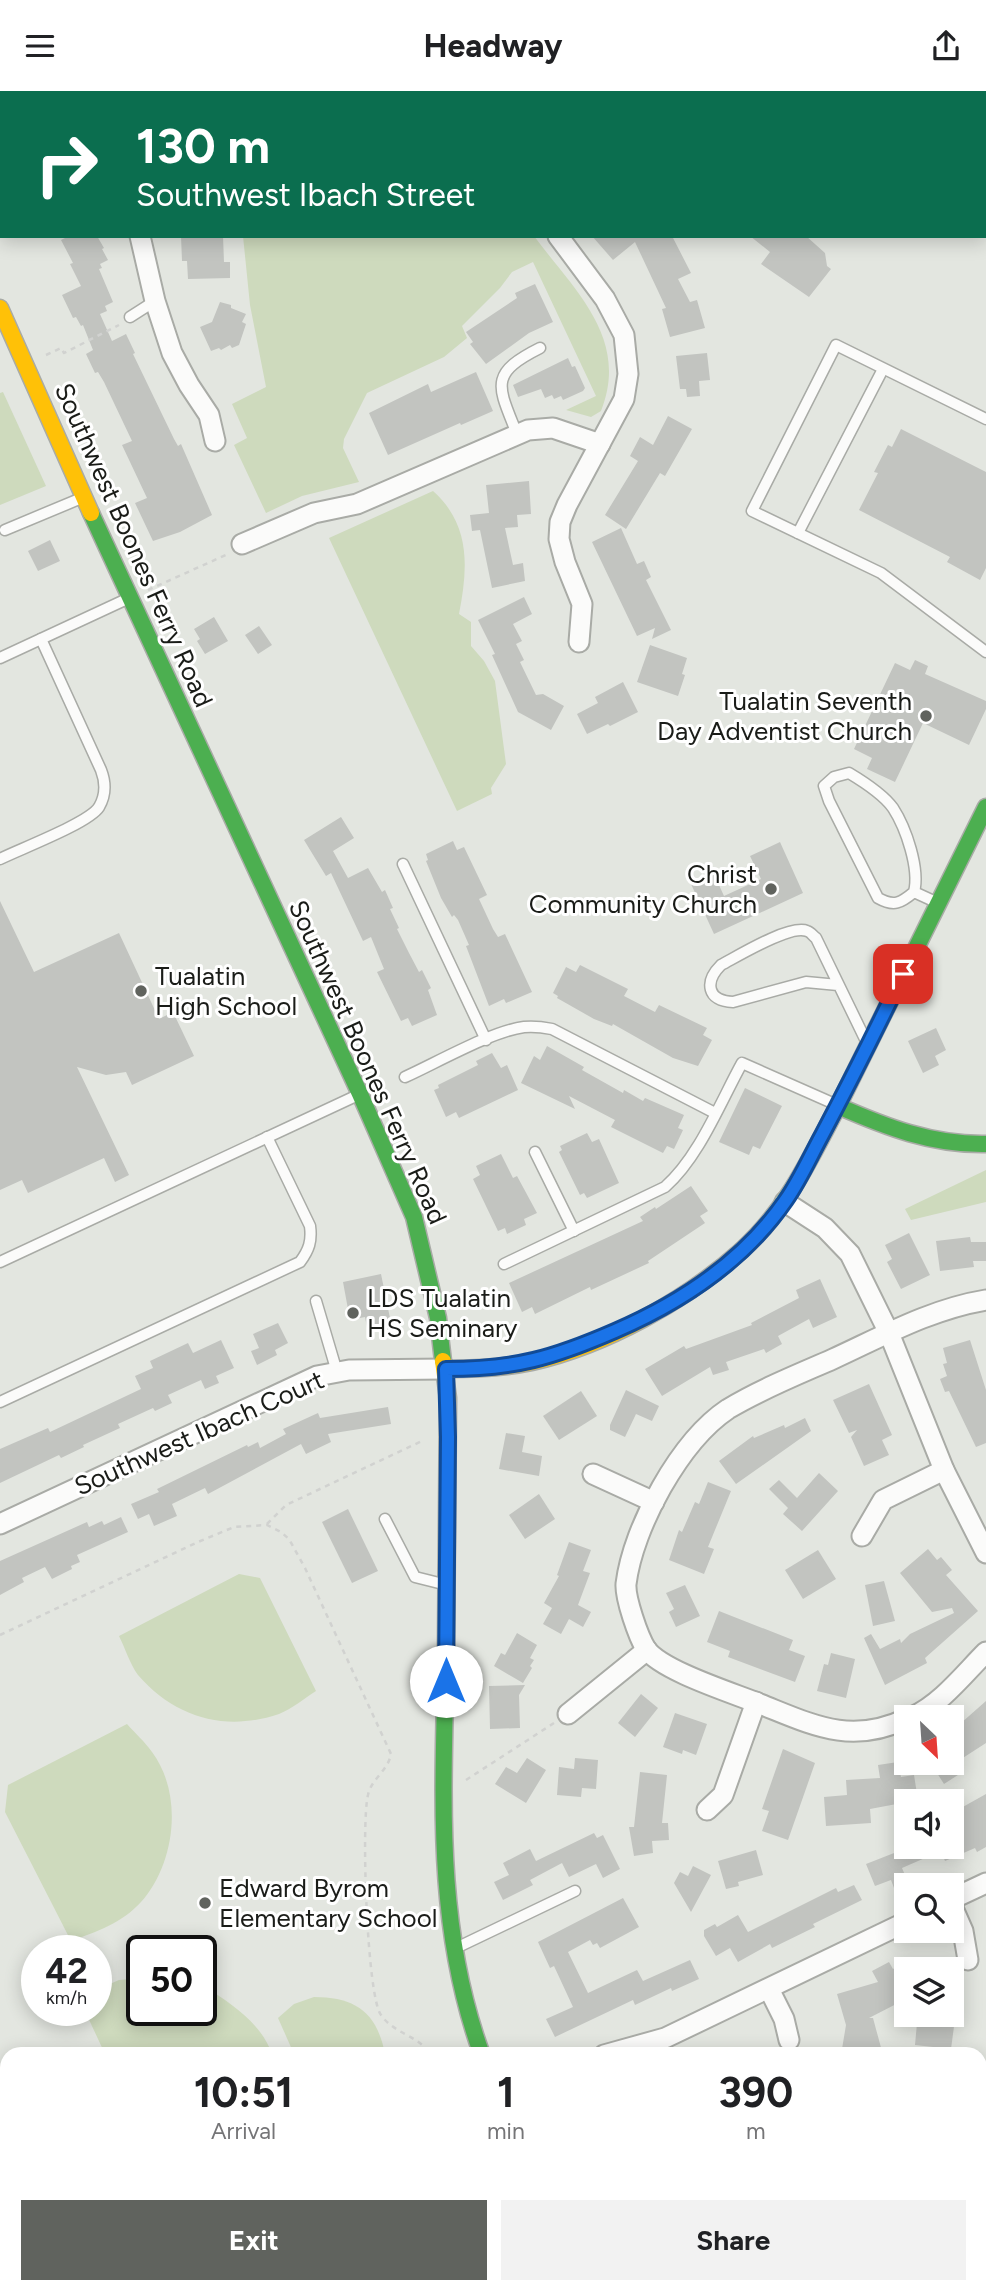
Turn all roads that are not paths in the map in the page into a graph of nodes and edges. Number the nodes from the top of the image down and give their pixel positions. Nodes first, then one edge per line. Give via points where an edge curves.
1 (140, 238) edge
2 (559, 238) edge
3 (155, 301) junction
4 (0, 308) edge
5 (130, 317) road end
6 (540, 348) dead end
7 (883, 369) junction
8 (986, 419) edge
9 (517, 434) junction
10 (215, 441) dead end
11 (600, 444) junction
12 (84, 497) junction
13 (5, 530) dead end
14 (798, 533) junction
15 (242, 544) road end
16 (129, 598) junction
17 (41, 639) junction
18 (579, 642) dead end
19 (986, 652) edge
20 (0, 658) edge
21 (986, 807) edge
22 (0, 859) edge
23 (403, 864) dead end
24 (914, 893) junction
25 (938, 903) junction
26 (838, 985) junction
27 (486, 1040) junction
28 (868, 1044) junction
29 (405, 1077) dead end
30 (360, 1094) junction
31 (838, 1106) junction
32 (715, 1113) junction
33 (268, 1137) junction
34 (986, 1144) edge
35 (535, 1152) dead end
36 (785, 1202) junction
37 (574, 1231) junction
38 (0, 1262) edge
39 (504, 1264) dead end
40 (986, 1300) edge
41 (316, 1301) dead end
42 (889, 1333) junction
43 (446, 1369) junction
44 (337, 1372) junction
45 (0, 1402) edge
46 (944, 1470) junction
47 (593, 1474) dead end
48 (654, 1502) junction
49 (385, 1519) dead end
50 (0, 1524) edge
51 (862, 1536) dead end
52 (986, 1553) edge
53 (447, 1585) junction
54 (647, 1650) junction
55 (986, 1652) edge
56 (756, 1702) junction
57 (930, 1705) edge
58 (568, 1714) road end
59 (894, 1725) edge
60 (707, 1810) dead end
61 (986, 1883) edge
62 (575, 1891) dead end
63 (964, 1893) edge
64 (894, 1928) edge
65 (964, 1931) edge
66 (452, 1950) junction
67 (968, 1960) dead end
68 (769, 1989) junction
69 (789, 2040) dead end
70 (479, 2047) edge
71 (633, 2047) edge

1 - 3 street
2 - 11 street via 605,299 624,335 628,374 624,399
3 - 5 lane
3 - 10 street via 173,353 209,415
4 - 12 main road, Southwest Boones Ferry Road
6 - 9 lane via 515,360 501,384
7 - 8 lane
7 - 14 lane
7 - 14 lane via 836,345 752,511
9 - 11 street via 554,428
9 - 15 street via 356,503 314,513
11 - 18 street via 560,522 565,562 582,604
12 - 13 lane
12 - 16 main road, Southwest Boones Ferry Road
14 - 19 lane via 881,573
16 - 17 lane
16 - 30 main road, Southwest Boones Ferry Road
17 - 20 lane
17 - 22 lane via 106,782 97,810
21 - 25 main road
23 - 27 lane
24 - 24 lane via 917,880 912,857 892,807 849,773 834,776 824,786 829,801 878,898 899,904
24 - 25 lane
25 - 28 main road
26 - 26 lane via 816,938 807,931 793,930 721,965 710,986 721,1002 733,1002 806,982
26 - 28 lane
27 - 29 lane
27 - 32 lane via 524,1027 552,1029
28 - 31 main road
30 - 33 lane
30 - 43 main road, Southwest Boones Ferry Road via 422,1244
31 - 32 lane via 742,1063
31 - 34 main road via 936,1142
31 - 36 main road
32 - 37 lane via 683,1170 665,1187
33 - 38 lane
33 - 45 lane via 310,1226 308,1251 300,1262
35 - 37 lane
36 - 42 street via 842,1243
36 - 43 main road via 727,1265 652,1315 542,1359 480,1369
37 - 39 lane
40 - 42 street via 958,1305
41 - 44 lane
42 - 46 street
42 - 48 street via 728,1410 695,1437
43 - 44 street, Southwest Ibach Court
43 - 53 main road, Southwest Boones Ferry Road
44 - 50 street, Southwest Ibach Court via 303,1381
46 - 51 street via 883,1500
46 - 52 street
47 - 48 street
48 - 54 street via 626,1586 632,1616
49 - 53 lane via 415,1577
53 - 66 main road, Southwest Boones Ferry Road via 445,1793
54 - 56 street via 676,1671
54 - 58 street
55 - 57 street
56 - 59 street via 848,1733
56 - 60 street via 723,1795
61 - 63 street
62 - 66 lane
64 - 68 street
65 - 67 street
66 - 70 main road, Southwest Boones Ferry Road
68 - 69 street
68 - 71 street via 665,2038

